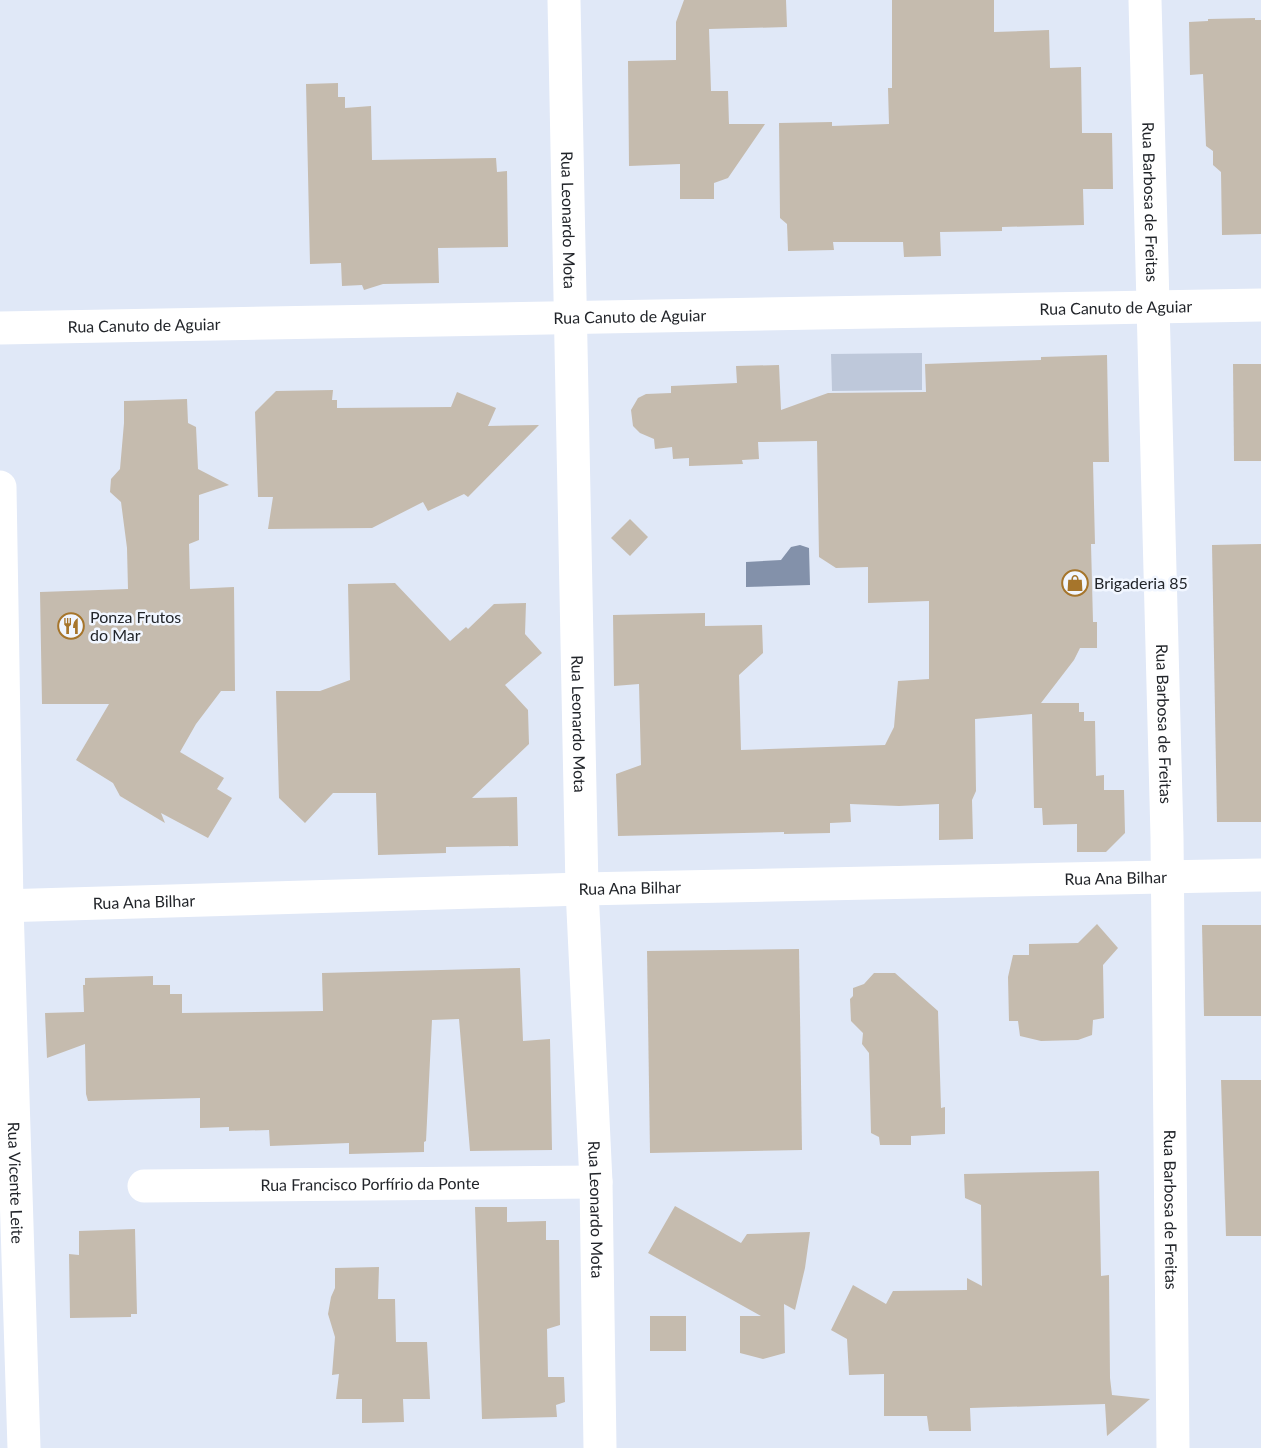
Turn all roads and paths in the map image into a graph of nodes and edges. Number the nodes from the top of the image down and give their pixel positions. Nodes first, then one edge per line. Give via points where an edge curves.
1 (564, 0) edge
2 (1145, 0) edge
3 (1261, 305) edge
4 (1153, 308) junction
5 (571, 316) junction
6 (0, 328) edge
7 (0, 487) edge
8 (1168, 875) junction
9 (1261, 875) edge
10 (582, 889) junction
11 (4, 906) edge
12 (596, 1182) junction
13 (144, 1186) dead end
14 (24, 1448) edge
15 (600, 1448) edge
16 (1173, 1448) edge

1 - 5 street, Rua Leonardo Mota
2 - 4 street, Rua Barbosa de Freitas
3 - 4 street, Rua Canuto de Aguiar
4 - 5 street, Rua Canuto de Aguiar
4 - 8 street, Rua Barbosa de Freitas
5 - 6 street, Rua Canuto de Aguiar
5 - 10 street, Rua Leonardo Mota
7 - 11 street, Rua Vicente Leite
8 - 9 street, Rua Ana Bilhar
8 - 10 street, Rua Ana Bilhar
8 - 16 street, Rua Barbosa de Freitas
10 - 11 street, Rua Ana Bilhar
10 - 12 street, Rua Leonardo Mota
11 - 14 street, Rua Vicente Leite
12 - 13 street, Rua Francisco Porfírio da Ponte
12 - 15 street, Rua Leonardo Mota

